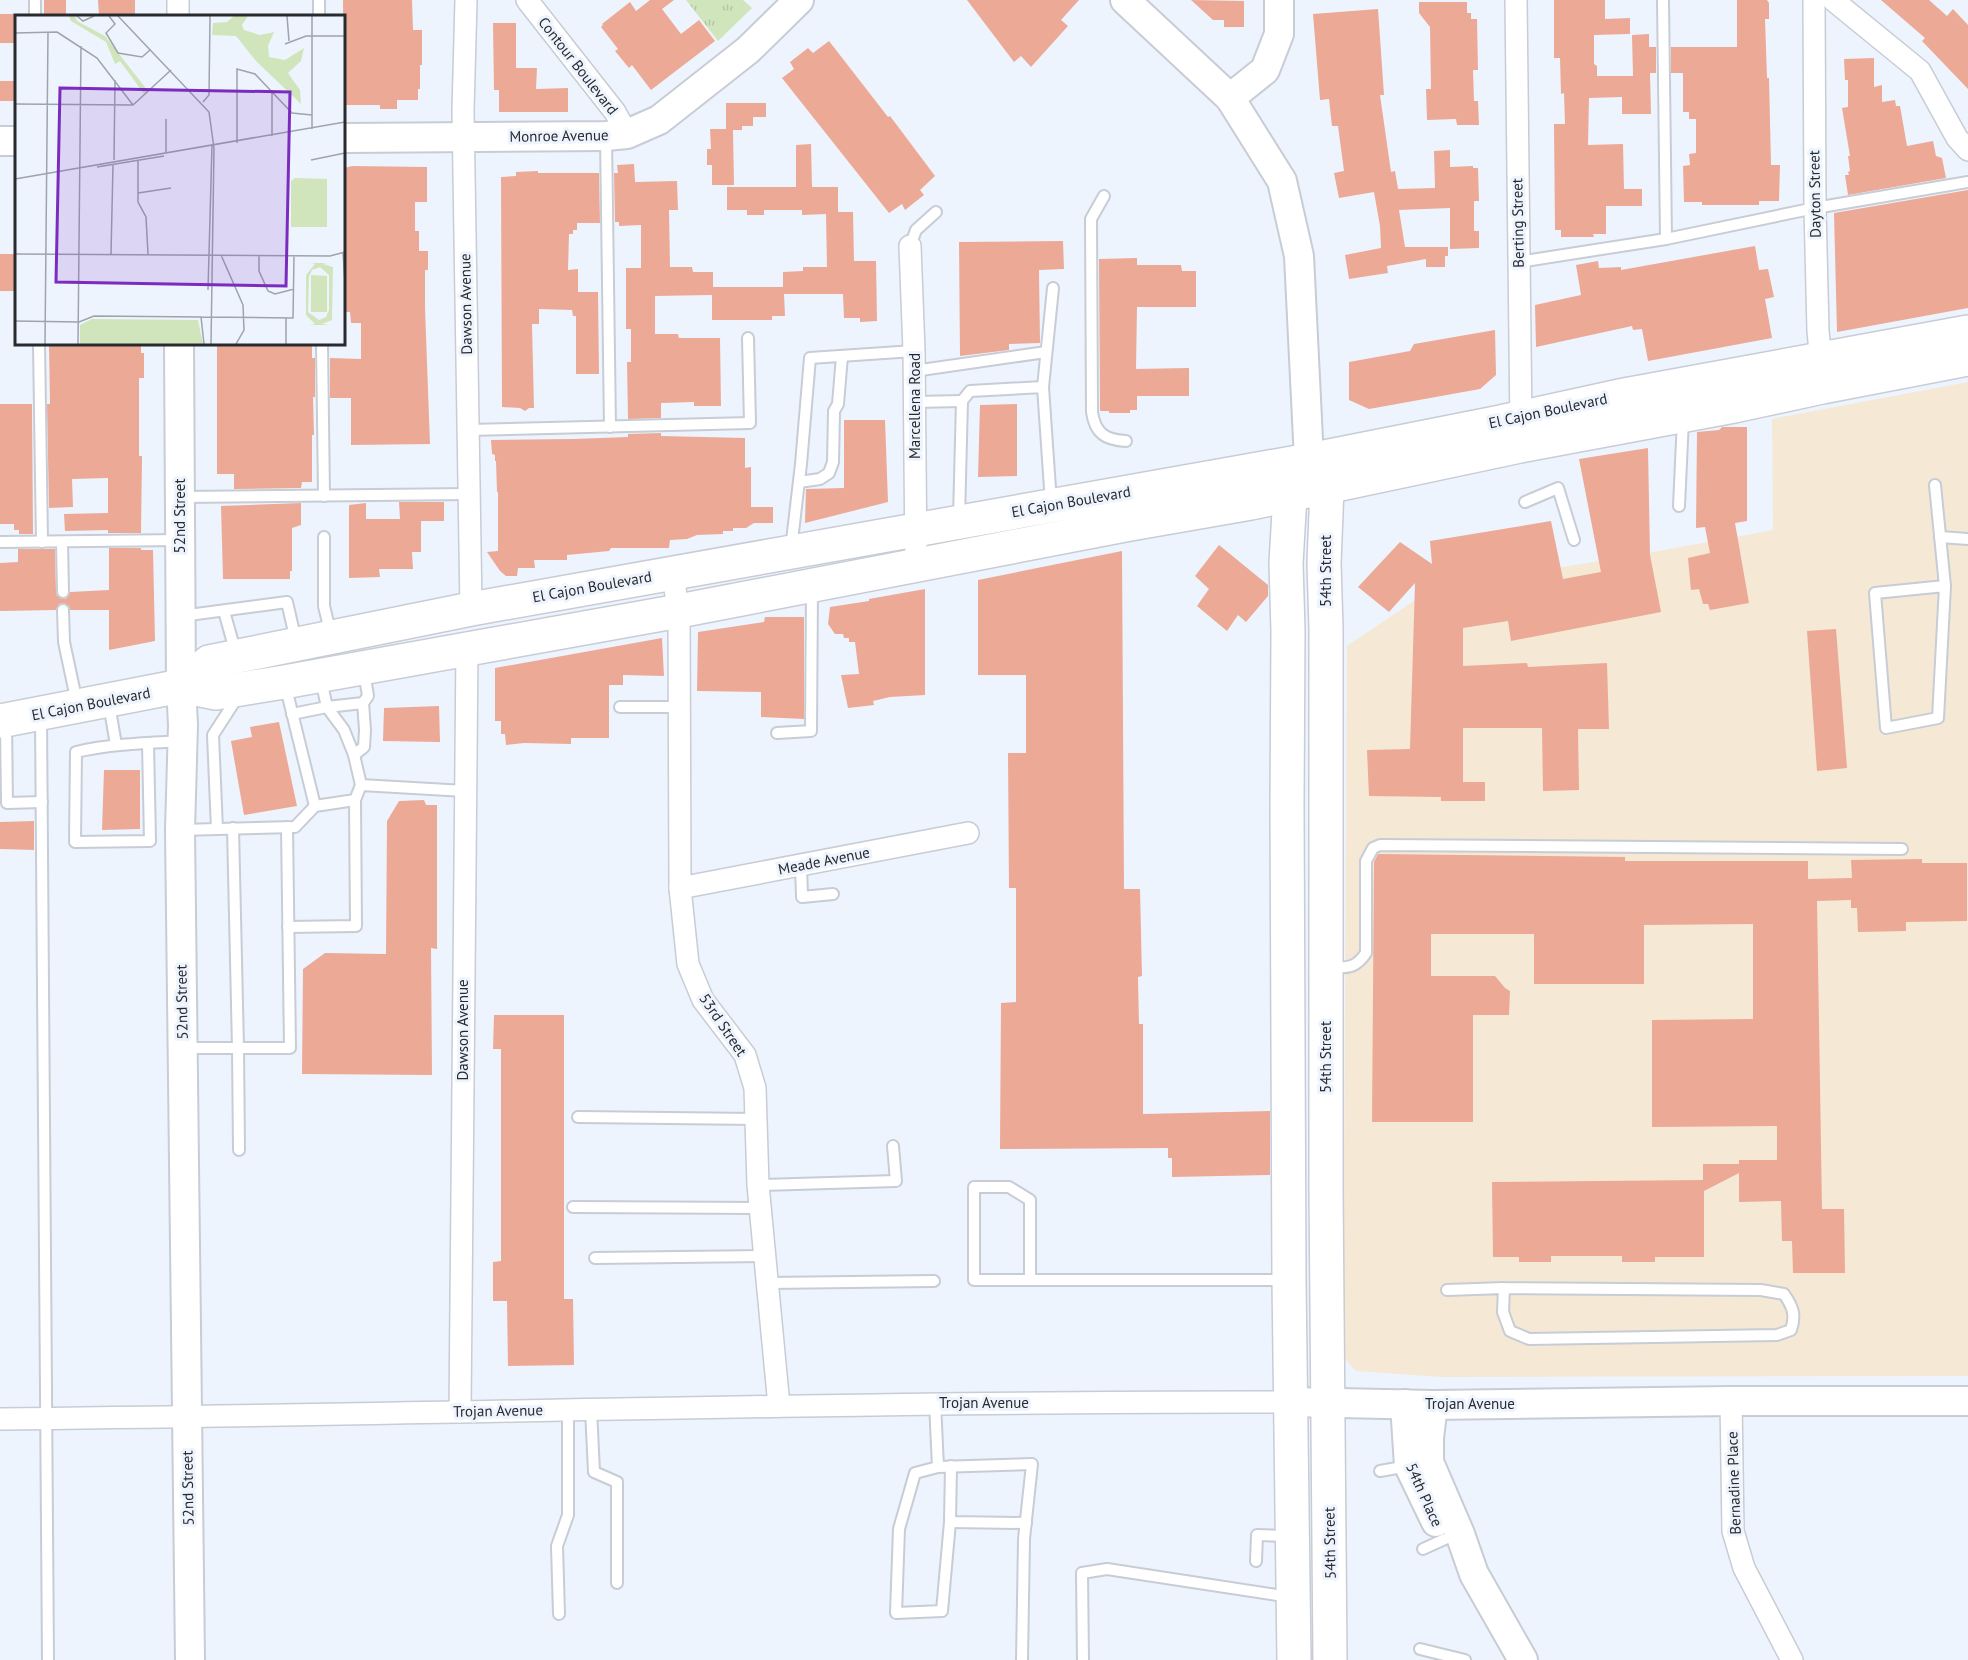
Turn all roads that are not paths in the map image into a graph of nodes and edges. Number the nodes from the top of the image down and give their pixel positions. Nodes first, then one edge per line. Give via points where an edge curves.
1 (466, 0) edge
2 (799, 0) edge
3 (1125, 0) edge
4 (1279, 0) edge
5 (1516, 0) edge
6 (1663, 0) edge
7 (1814, 0) edge
8 (1833, 0) edge
9 (533, 2) edge
10 (1230, 98) junction
11 (617, 135) junction
12 (463, 137) junction
13 (345, 138) edge
14 (1968, 150) edge
15 (1968, 182) edge
16 (1104, 196) dead end
17 (1815, 208) junction
18 (936, 212) dead end
19 (1666, 239) junction
20 (910, 246) joint
21 (1518, 262) junction
22 (1053, 288) dead end
23 (1968, 332) edge
24 (748, 338) dead end
25 (39, 345) edge
26 (179, 345) edge
27 (322, 345) edge
28 (1046, 352) junction
29 (842, 356) junction
30 (1968, 359) edge
31 (914, 361) junction
32 (1822, 373) junction
33 (1043, 387) junction
34 (915, 402) junction
35 (962, 402) junction
36 (1683, 416) junction
37 (610, 427) junction
38 (469, 429) junction
39 (1520, 432) junction
40 (1126, 441) dead end
41 (1309, 460) junction
42 (799, 482) junction
43 (1935, 485) dead end
44 (1327, 488) junction
45 (470, 494) junction
46 (1290, 495) junction
47 (324, 496) junction
48 (180, 497) junction
49 (1525, 502) dead end
50 (1051, 506) junction
51 (1679, 506) dead end
52 (959, 522) junction
53 (916, 530) junction
54 (324, 537) dead end
55 (1940, 537) junction
56 (1968, 539) edge
57 (180, 540) junction
58 (1574, 540) dead end
59 (0, 542) edge
60 (42, 542) junction
61 (62, 542) junction
62 (790, 552) junction
63 (916, 566) junction
64 (672, 573) junction
65 (812, 585) junction
66 (1945, 586) junction
67 (63, 592) dead end
68 (471, 609) junction
69 (63, 610) dead end
70 (224, 611) junction
71 (679, 611) junction
72 (181, 616) junction
73 (332, 638) junction
74 (297, 645) junction
75 (467, 648) junction
76 (236, 657) junction
77 (364, 668) junction
78 (320, 675) junction
79 (284, 682) junction
80 (181, 686) junction
81 (231, 690) junction
82 (363, 703) junction
83 (93, 704) junction
84 (620, 706) dead end
85 (327, 707) junction
86 (679, 707) junction
87 (41, 714) junction
88 (292, 714) junction
89 (3, 720) edge
90 (777, 733) dead end
91 (182, 741) junction
92 (148, 743) junction
93 (116, 745) junction
94 (354, 755) junction
95 (361, 785) junction
96 (465, 791) junction
97 (355, 800) junction
98 (42, 802) junction
99 (315, 806) junction
100 (287, 827) junction
101 (217, 828) junction
102 (233, 828) junction
103 (180, 830) junction
104 (968, 833) dead end
105 (1902, 849) dead end
106 (801, 865) junction
107 (680, 888) junction
108 (833, 894) dead end
109 (288, 927) junction
110 (1327, 968) junction
111 (183, 1048) junction
112 (238, 1048) junction
113 (578, 1117) dead end
114 (757, 1119) junction
115 (893, 1146) dead end
116 (239, 1150) dead end
117 (758, 1185) junction
118 (573, 1207) dead end
119 (761, 1208) junction
120 (765, 1256) junction
121 (595, 1258) dead end
122 (1029, 1280) junction
123 (1289, 1280) junction
124 (934, 1281) dead end
125 (768, 1283) junction
126 (1504, 1288) junction
127 (1447, 1290) dead end
128 (1731, 1401) junction
129 (1968, 1401) edge
130 (1291, 1402) junction
131 (1329, 1402) junction
132 (935, 1403) junction
133 (1419, 1404) junction
134 (779, 1406) junction
135 (568, 1410) junction
136 (591, 1410) junction
137 (460, 1412) junction
138 (187, 1418) junction
139 (0, 1419) edge
140 (46, 1419) junction
141 (1408, 1466) junction
142 (938, 1467) junction
143 (951, 1467) junction
144 (1380, 1471) dead end
145 (950, 1522) junction
146 (1026, 1523) junction
147 (1293, 1536) junction
148 (1256, 1561) dead end
149 (1474, 1574) junction
150 (617, 1583) dead end
151 (1293, 1598) junction
152 (559, 1614) dead end
153 (1420, 1649) dead end
154 (48, 1660) edge
155 (190, 1660) edge
156 (1022, 1660) edge
157 (1083, 1660) edge
158 (1294, 1660) edge
159 (1330, 1660) edge
160 (1465, 1660) edge
161 (1523, 1660) edge
162 (1792, 1660) edge

1 - 12 street, Dawson Avenue
2 - 11 street, Monroe Avenue via 748,50 659,120
3 - 10 street
4 - 10 street via 1279,34 1265,70
5 - 21 street, Berting Street
6 - 19 lane
7 - 17 street, Dayton Street
8 - 14 street via 1920,71
9 - 11 street, Contour Boulevard via 615,112
10 - 41 street via 1282,181 1299,256
11 - 12 street, Monroe Avenue
11 - 37 lane
12 - 13 street, Monroe Avenue
12 - 38 street, Dawson Avenue
15 - 17 lane
16 - 40 lane via 1091,219 1092,412 1100,432 1110,439
17 - 19 lane
17 - 32 street, Dayton Street
18 - 20 lane via 916,230
19 - 21 lane
20 - 31 street, Marcellena Road
21 - 39 street, Berting Street
22 - 28 lane
23 - 32 main road, El Cajon Boulevard
24 - 37 lane via 750,423
25 - 60 lane
26 - 48 street, 52nd Street
27 - 47 lane
28 - 31 lane
28 - 33 lane
29 - 31 lane
29 - 42 lane via 834,411 833,462 829,473 820,479
29 - 42 lane via 810,358
30 - 32 main road, El Cajon Boulevard
31 - 34 street, Marcellena Road
32 - 36 main road, El Cajon Boulevard via 1777,398
32 - 39 main road, El Cajon Boulevard via 1619,396
33 - 35 lane via 970,391
33 - 50 lane
34 - 35 lane
34 - 53 street, Marcellena Road
35 - 52 lane
36 - 39 main road, El Cajon Boulevard
36 - 51 lane
37 - 38 lane
38 - 45 street, Dawson Avenue
39 - 41 main road, El Cajon Boulevard
39 - 44 main road, El Cajon Boulevard
41 - 44 main road
41 - 46 main road
41 - 50 main road, El Cajon Boulevard
42 - 62 lane
43 - 55 lane
44 - 46 main road, El Cajon Boulevard
44 - 110 main road, 54th Street
45 - 47 lane
45 - 68 street, Dawson Avenue
46 - 63 main road, El Cajon Boulevard
46 - 123 main road via 1286,563
47 - 48 lane
48 - 57 street, 52nd Street
49 - 58 lane via 1558,488
50 - 52 main road, El Cajon Boulevard
52 - 53 main road, El Cajon Boulevard
53 - 62 main road, El Cajon Boulevard
53 - 63 street, Marcellena Road
54 - 73 lane via 324,606
55 - 56 lane
55 - 66 lane
57 - 61 lane
57 - 72 street, 52nd Street
59 - 60 lane
60 - 61 lane
61 - 67 lane
62 - 64 main road, El Cajon Boulevard
63 - 65 main road, El Cajon Boulevard
64 - 68 main road, El Cajon Boulevard
64 - 71 street, 53rd Street
65 - 71 main road, El Cajon Boulevard
65 - 90 lane via 811,731
66 - 66 lane via 1875,593 1886,728 1938,718
68 - 73 main road, El Cajon Boulevard
69 - 83 lane via 64,642
70 - 72 lane
70 - 74 lane via 287,602
70 - 76 lane
71 - 75 main road, El Cajon Boulevard
71 - 86 street, 53rd Street
72 - 80 street, 52nd Street
73 - 74 main road, El Cajon Boulevard
74 - 76 main road, El Cajon Boulevard
75 - 77 main road, El Cajon Boulevard
75 - 96 street, Dawson Avenue
76 - 80 main road, El Cajon Boulevard via 209,662
77 - 78 main road, El Cajon Boulevard
77 - 82 lane via 368,696
78 - 79 main road, El Cajon Boulevard
78 - 85 lane
79 - 81 main road, El Cajon Boulevard
79 - 88 lane
80 - 81 main road, El Cajon Boulevard via 216,693
80 - 83 main road, El Cajon Boulevard
80 - 91 street, 52nd Street
81 - 101 lane via 233,704 213,735
82 - 85 lane
82 - 94 lane via 364,747
83 - 87 main road, El Cajon Boulevard
83 - 93 lane
84 - 86 lane
85 - 88 lane
85 - 94 lane via 344,730
86 - 107 street, 53rd Street
87 - 89 main road, El Cajon Boulevard
87 - 98 lane
88 - 99 lane
89 - 98 lane via 7,803
91 - 92 lane
91 - 103 street, 52nd Street
92 - 93 lane
92 - 93 lane via 150,841 75,842 76,752
94 - 95 lane
95 - 96 lane
95 - 97 lane
96 - 137 street, Dawson Avenue
97 - 99 lane
97 - 109 lane via 356,926
98 - 140 lane
99 - 100 lane via 295,827
100 - 102 lane
100 - 109 lane
101 - 102 lane
101 - 103 lane
102 - 112 lane
103 - 111 street, 52nd Street
104 - 106 street, Meade Avenue
105 - 110 lane via 1380,845 1373,848 1366,861 1366,953 1352,967
106 - 107 street, Meade Avenue
106 - 108 lane via 802,897
107 - 114 street, 53rd Street via 688,964 703,1000 745,1055 755,1088
109 - 112 lane via 290,1048
110 - 131 main road, 54th Street
111 - 112 lane
111 - 138 street, 52nd Street
112 - 116 lane
113 - 114 lane
114 - 117 street, 53rd Street
115 - 117 lane via 896,1181
117 - 119 street, 53rd Street
118 - 119 lane
119 - 120 street, 53rd Street
120 - 121 lane
120 - 125 street, 53rd Street
122 - 122 lane via 974,1280 974,1187 1009,1187 1030,1200
122 - 123 lane
123 - 130 main road
124 - 125 lane
125 - 134 street, 53rd Street
126 - 126 lane via 1503,1312 1510,1331 1529,1339 1777,1335 1791,1330 1795,1319 1784,1294 1761,1290
126 - 127 lane
128 - 129 street, Trojan Avenue
128 - 133 street, Trojan Avenue
128 - 162 street, Bernadine Place via 1733,1532 1744,1568
130 - 131 street, Trojan Avenue
130 - 132 street, Trojan Avenue
130 - 147 main road
131 - 133 street, Trojan Avenue
131 - 159 main road, 54th Street
132 - 134 street, Trojan Avenue
132 - 142 lane
133 - 141 street, 54th Place
133 - 149 street, 54th Place via 1429,1438 1429,1462
134 - 136 street, Trojan Avenue
135 - 136 street, Trojan Avenue
135 - 137 street, Trojan Avenue
135 - 152 lane via 568,1515 557,1546
136 - 150 lane via 594,1472 617,1482
137 - 138 street, Trojan Avenue
138 - 140 street, Trojan Avenue
138 - 155 street, 52nd Street
139 - 140 street, Trojan Avenue
140 - 154 lane
141 - 144 lane
141 - 149 street, 54th Place via 1434,1544
142 - 143 lane
142 - 145 lane via 915,1473 899,1529 896,1613 942,1611
143 - 145 lane
143 - 146 lane via 1032,1464
145 - 146 lane
146 - 156 lane
147 - 148 lane via 1257,1535
147 - 151 main road
149 - 161 street, 54th Place
151 - 157 lane via 1107,1569 1082,1574
151 - 158 main road
153 - 160 lane

